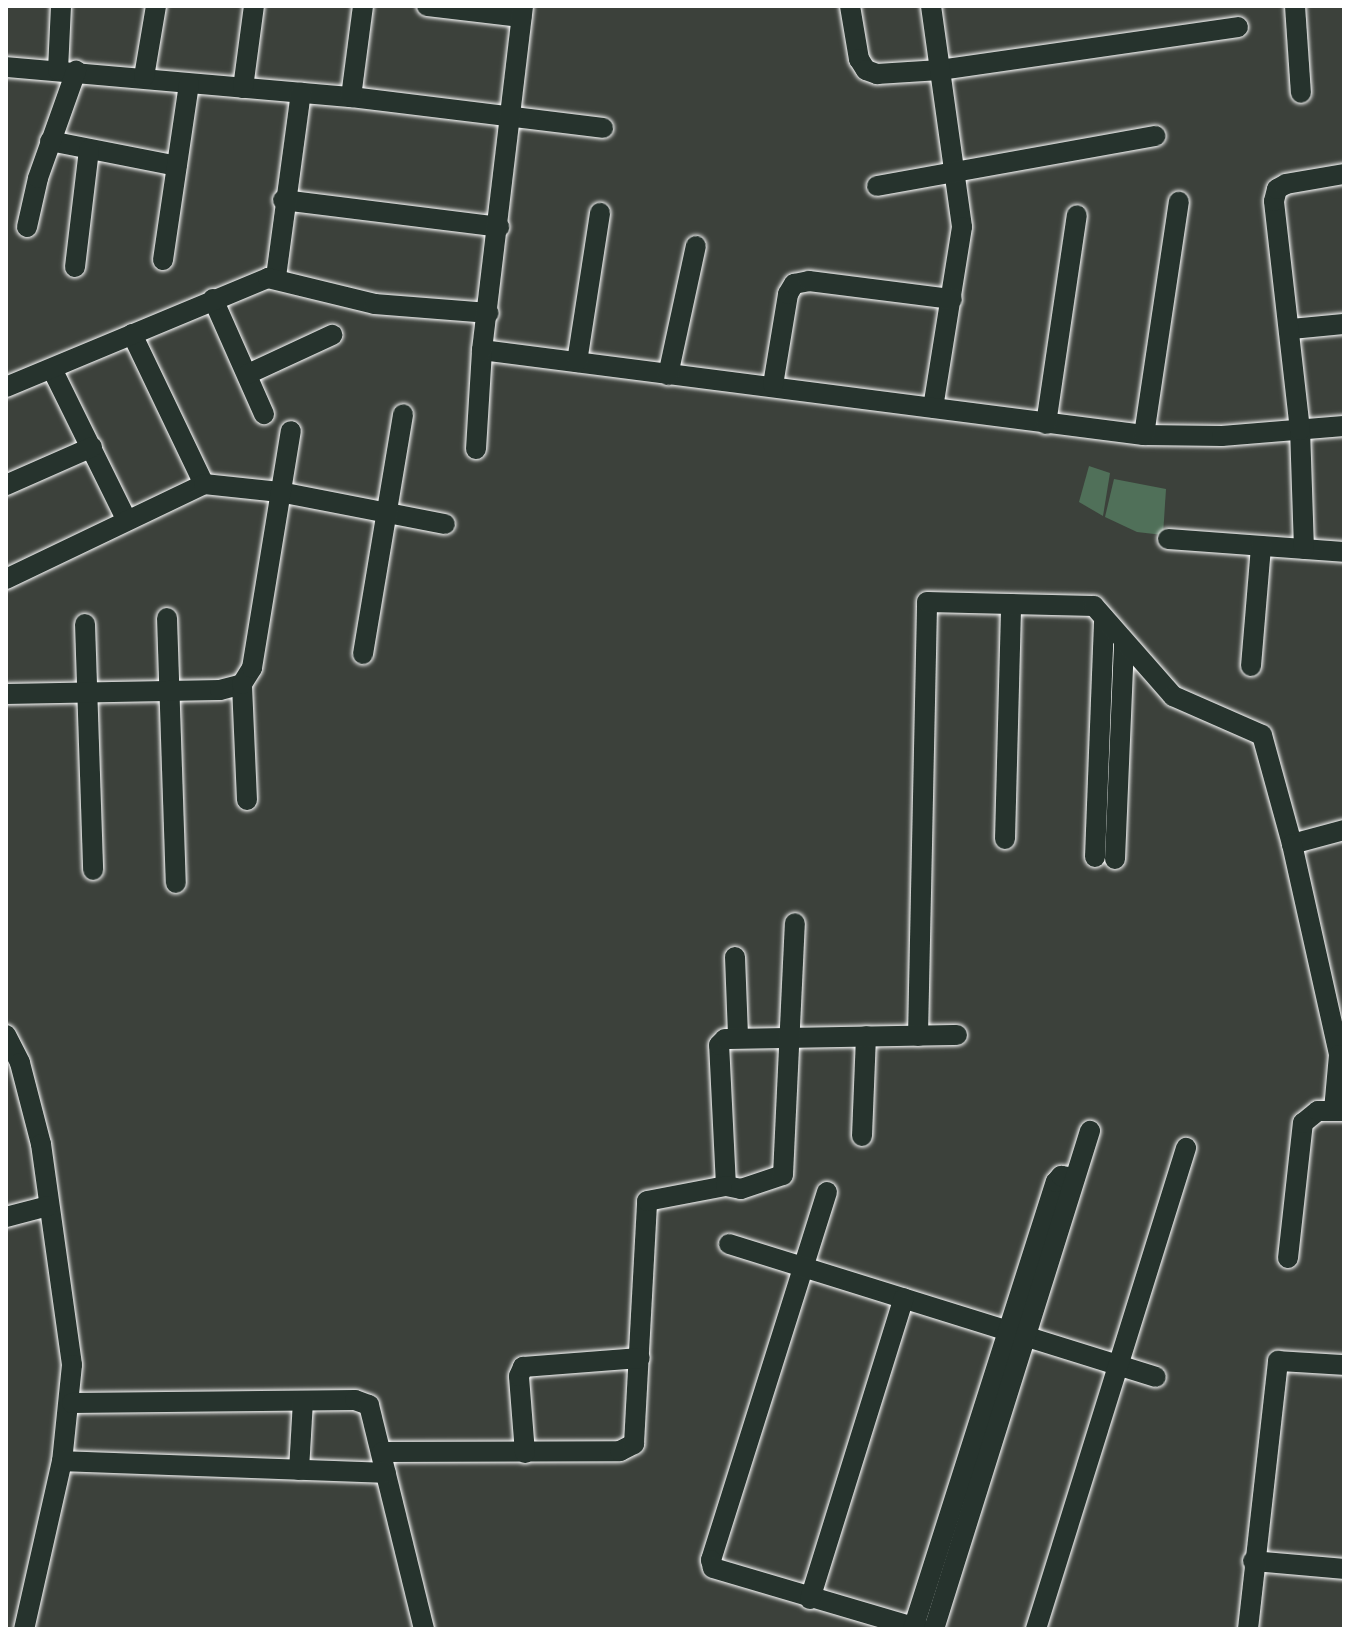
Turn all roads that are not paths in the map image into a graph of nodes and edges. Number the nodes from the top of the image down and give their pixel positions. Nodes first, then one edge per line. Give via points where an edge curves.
1 (61, 6) edge
2 (156, 6) edge
3 (254, 6) edge
4 (363, 6) edge
5 (427, 6) edge
6 (850, 6) edge
7 (931, 6) edge
8 (1295, 6) edge
9 (522, 11) edge
10 (1238, 27) dead end
11 (6, 67) edge
12 (67, 70) junction
13 (940, 70) junction
14 (144, 77) junction
15 (189, 84) junction
16 (243, 88) junction
17 (301, 93) junction
18 (1301, 93) dead end
19 (351, 97) junction
20 (511, 116) junction
21 (603, 128) dead end
22 (1156, 136) dead end
23 (50, 141) junction
24 (89, 150) junction
25 (177, 166) junction
26 (957, 170) junction
27 (1344, 174) edge
28 (877, 186) dead end
29 (283, 200) junction
30 (1179, 202) dead end
31 (600, 213) dead end
32 (1077, 215) dead end
33 (27, 227) dead end
34 (499, 227) junction
35 (696, 246) dead end
36 (163, 260) dead end
37 (75, 267) dead end
38 (268, 279) junction
39 (213, 299) junction
40 (952, 299) junction
41 (489, 313) junction
42 (1344, 324) edge
43 (1291, 329) junction
44 (132, 334) junction
45 (332, 335) dead end
46 (482, 350) junction
47 (577, 362) junction
48 (52, 369) junction
49 (248, 374) junction
50 (668, 375) junction
51 (773, 385) junction
52 (6, 387) edge
53 (933, 408) junction
54 (264, 414) dead end
55 (403, 414) dead end
56 (1046, 424) junction
57 (1344, 426) edge
58 (1300, 430) junction
59 (291, 431) dead end
60 (1144, 435) junction
61 (92, 447) junction
62 (476, 449) dead end
63 (204, 484) junction
64 (6, 485) edge
65 (280, 492) junction
66 (385, 513) junction
67 (126, 519) junction
68 (445, 524) dead end
69 (1168, 539) dead end
70 (1261, 546) junction
71 (1304, 549) junction
72 (1344, 552) edge
73 (6, 579) edge
74 (1011, 604) junction
75 (167, 618) dead end
76 (1104, 618) junction
77 (85, 624) dead end
78 (1124, 642) junction
79 (363, 654) dead end
80 (1251, 666) dead end
81 (242, 684) junction
82 (169, 690) junction
83 (86, 692) junction
84 (6, 694) edge
85 (247, 800) dead end
86 (1107, 805) junction
87 (1344, 830) edge
88 (1005, 839) dead end
89 (1292, 844) junction
90 (1105, 858) dead end
91 (93, 870) dead end
92 (176, 883) dead end
93 (795, 923) dead end
94 (735, 957) dead end
95 (6, 1035) edge
96 (738, 1035) junction
97 (957, 1035) dead end
98 (787, 1036) junction
99 (866, 1036) junction
100 (918, 1036) junction
101 (1339, 1111) edge
102 (1090, 1131) dead end
103 (862, 1136) dead end
104 (1186, 1148) dead end
105 (726, 1186) junction
106 (827, 1192) dead end
107 (48, 1206) junction
108 (6, 1217) edge
109 (729, 1244) dead end
110 (1288, 1258) dead end
111 (803, 1266) junction
112 (904, 1298) junction
113 (1016, 1333) junction
114 (640, 1358) junction
115 (1118, 1365) junction
116 (1344, 1365) edge
117 (1156, 1377) dead end
118 (303, 1401) junction
119 (72, 1403) junction
120 (382, 1452) junction
121 (525, 1453) junction
122 (62, 1461) junction
123 (299, 1470) junction
124 (386, 1473) junction
125 (1253, 1561) junction
126 (1344, 1569) edge
127 (810, 1599) junction
128 (920, 1628) edge
129 (24, 1629) edge
130 (424, 1629) edge
131 (1036, 1629) edge
132 (1248, 1629) edge

1 - 12 street
2 - 14 street
3 - 16 street
4 - 19 street
5 - 9 street
6 - 13 street via 866,70
7 - 13 street
8 - 18 street
9 - 20 street
10 - 13 street
11 - 12 street
12 - 14 street
12 - 23 street
13 - 26 street
14 - 15 street
15 - 16 street
15 - 25 street
16 - 17 street
17 - 19 street
17 - 29 street
19 - 20 street
20 - 21 street
20 - 34 street
22 - 26 street
23 - 24 street
23 - 33 street
24 - 25 street
24 - 37 street
25 - 36 street
26 - 28 street
26 - 40 street via 962,227
27 - 43 street via 1277,189
29 - 34 street
29 - 38 street
30 - 60 street
31 - 47 street
32 - 56 street
34 - 41 street
35 - 50 street
38 - 39 street
38 - 41 street via 375,304
39 - 44 street
39 - 49 street
40 - 51 street via 809,281 794,284
40 - 53 street
41 - 46 street
42 - 43 street
43 - 58 street
44 - 48 street
44 - 63 street
45 - 49 street
46 - 47 street
46 - 62 street
47 - 50 street
48 - 52 street
48 - 61 street
49 - 54 street
50 - 51 street
51 - 53 street
53 - 56 street
55 - 66 street
56 - 60 street
57 - 58 street
58 - 60 street
58 - 71 street
59 - 65 street
61 - 64 street
61 - 67 street
63 - 65 street
63 - 67 street
65 - 66 street
65 - 81 street via 252,668
66 - 68 street
66 - 79 street
67 - 73 street
69 - 70 street
70 - 71 street
70 - 80 street
71 - 72 street
74 - 76 street via 1094,606
74 - 88 street
74 - 100 street via 927,602
75 - 82 street
76 - 78 street
76 - 86 street
77 - 83 street
78 - 86 street
78 - 89 street via 1173,696 1262,735
81 - 82 street via 220,690
81 - 85 street
82 - 83 street
82 - 92 street
83 - 84 street
83 - 91 street
86 - 90 street
87 - 89 street
89 - 101 street via 1339,1055
93 - 98 street
94 - 96 street
95 - 107 street via 20,1063 41,1144
96 - 98 street
96 - 105 street via 719,1045
97 - 100 street
98 - 99 street
98 - 105 street via 783,1175 741,1189
99 - 100 street
99 - 103 street
101 - 110 street via 1309,1115 1303,1123
102 - 113 street
104 - 115 street
105 - 114 street via 647,1201
106 - 111 street
107 - 108 street
107 - 119 street via 72,1365
109 - 111 street
111 - 112 street
111 - 127 street via 711,1560 721,1574
112 - 113 street
112 - 127 street
113 - 115 street
113 - 128 street
114 - 121 street via 634,1444 620,1451
114 - 121 street via 523,1367 519,1376
115 - 117 street
115 - 131 street
116 - 125 street via 1278,1361
118 - 119 street
118 - 120 street via 369,1405
118 - 123 street
119 - 122 street
120 - 121 street
120 - 124 street
122 - 123 street
122 - 129 street
123 - 124 street
124 - 130 street
125 - 126 street
125 - 132 street
127 - 128 street

